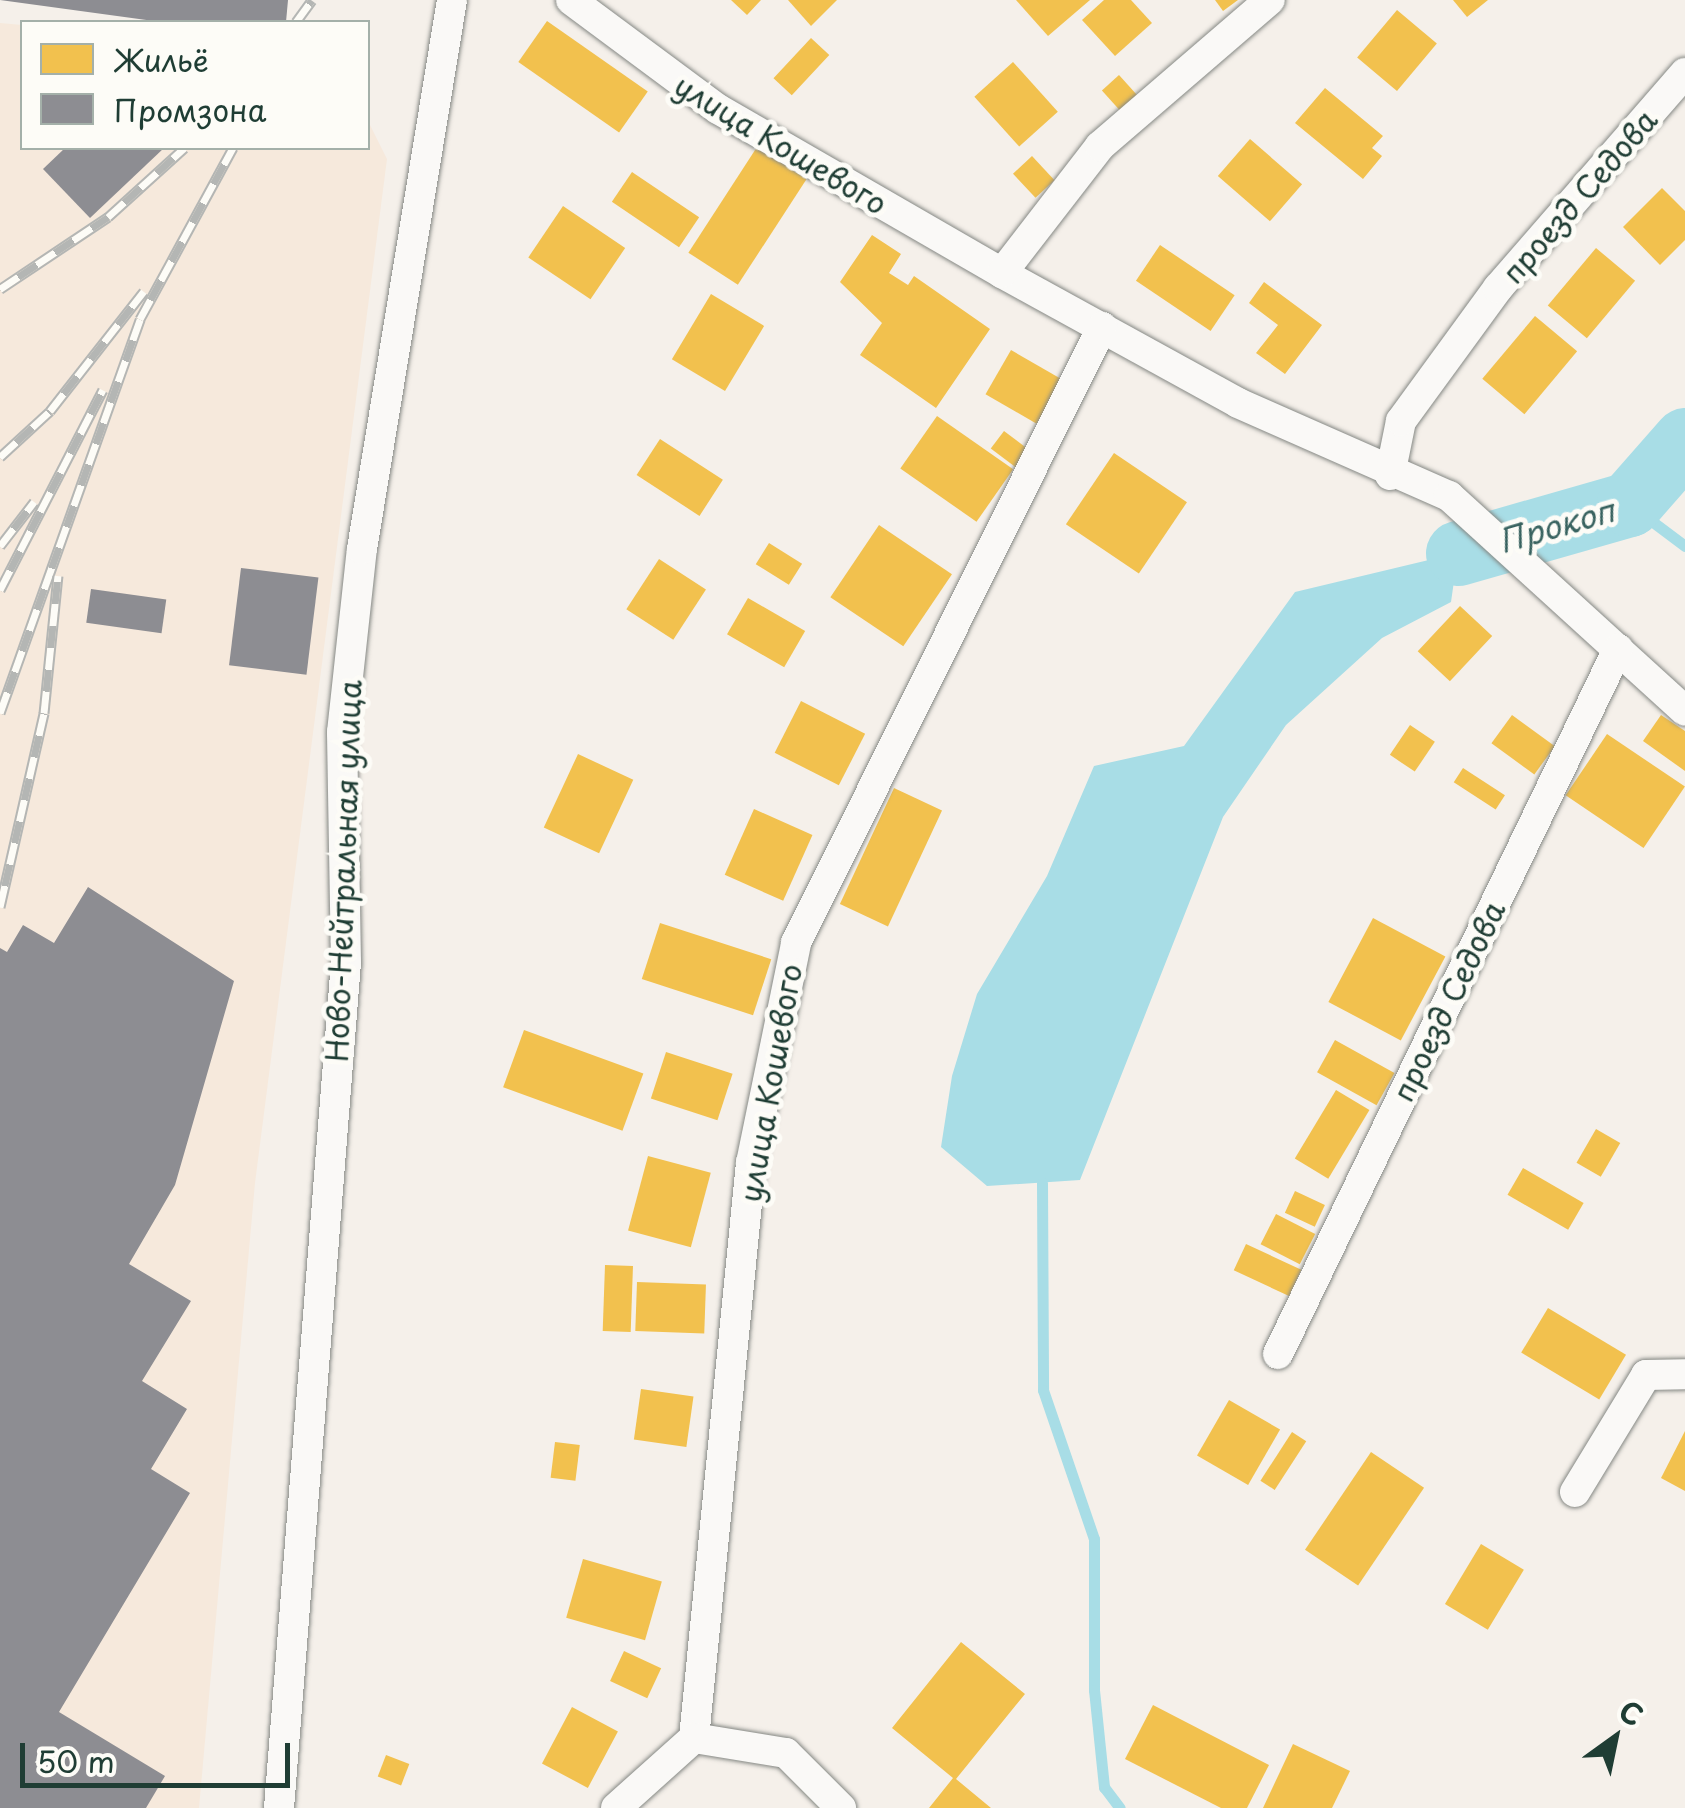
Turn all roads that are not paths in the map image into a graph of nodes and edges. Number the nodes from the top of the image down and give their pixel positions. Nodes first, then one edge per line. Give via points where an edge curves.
1 (452, 0) edge
2 (570, 0) edge
3 (1270, 0) edge
4 (1685, 73) edge
5 (1002, 273) junction
6 (1102, 327) junction
7 (1390, 474) junction
8 (1618, 649) junction
9 (1685, 711) edge
10 (1278, 1354) dead end
11 (1685, 1374) edge
12 (1575, 1492) dead end
13 (694, 1738) junction
14 (279, 1808) edge
15 (616, 1808) edge
16 (841, 1808) edge

1 - 14 street, Ново-Нейтральная улица via 362,549 342,732 346,963
2 - 5 street, улица Кошевого via 718,110
3 - 5 street via 1128,118
4 - 7 street, проезд Седова via 1498,288 1401,421
5 - 6 street, улица Кошевого
6 - 7 street, улица Кошевого
6 - 13 street, улица Кошевого via 796,943 751,1163
7 - 8 street, улица Кошевого via 1449,496
8 - 9 street, улица Кошевого
8 - 10 street, проезд Седова
11 - 12 street via 1646,1375
13 - 15 street
13 - 16 street via 786,1753

